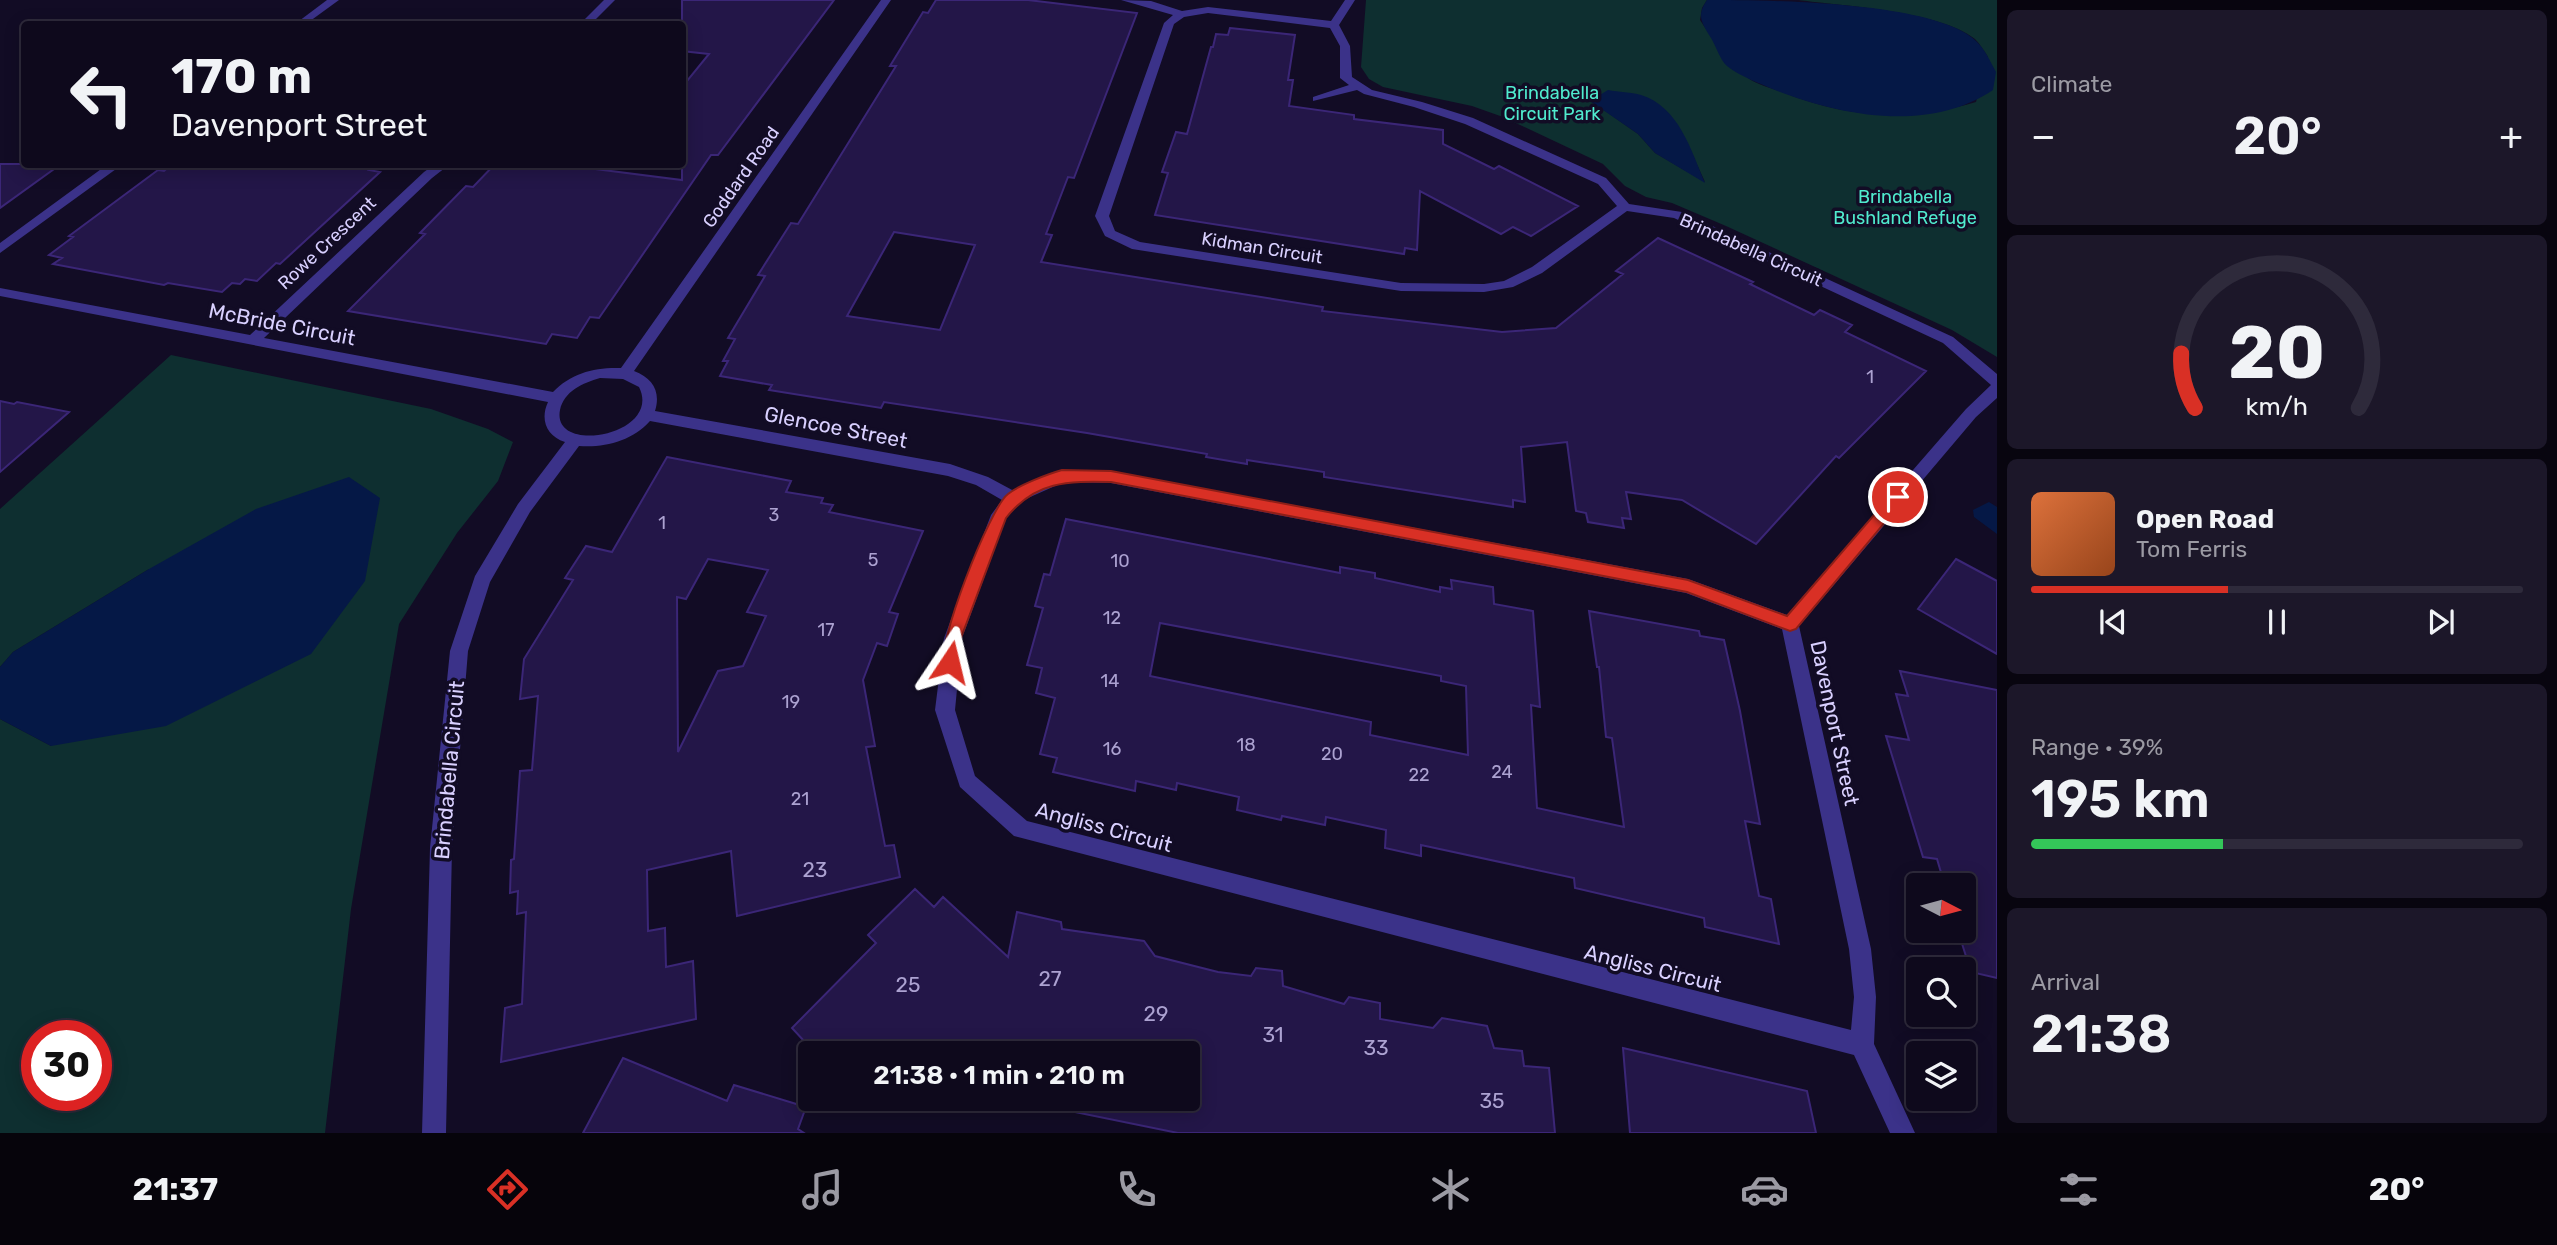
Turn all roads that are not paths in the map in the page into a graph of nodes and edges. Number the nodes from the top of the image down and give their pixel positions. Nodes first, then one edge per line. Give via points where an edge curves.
1 (334, 0) edge
2 (610, 0) edge
3 (886, 0) edge
4 (1126, 0) edge
5 (1350, 0) edge
6 (1181, 14) junction
7 (304, 21) edge
8 (588, 21) edge
9 (1334, 25) junction
10 (1357, 86) junction
11 (1317, 99) dead end
12 (111, 168) edge
13 (430, 170) edge
14 (1625, 207) junction
15 (0, 249) edge
16 (0, 292) edge
17 (254, 339) junction
18 (625, 373) junction
19 (1997, 382) edge
20 (1997, 389) edge
21 (556, 398) junction
22 (647, 415) junction
23 (575, 440) junction
24 (1013, 498) junction
25 (1790, 624) junction
26 (1862, 1045) junction
27 (434, 1133) edge
28 (1903, 1133) edge

1 - 7 street
2 - 8 street
3 - 18 street, Goddard Road
4 - 6 street
5 - 9 street
6 - 9 street via 1208,10
6 - 14 street, Kidman Circuit via 1169,23 1102,216 1110,233 1138,246 1401,287 1507,284 1535,271
9 - 10 street via 1345,46 1346,78
10 - 11 street
10 - 14 street via 1469,121 1602,181
12 - 15 street
13 - 17 street, Rowe Crescent
14 - 19 street, Brindabella Circuit via 1677,215 1948,340
16 - 17 street, McBride Circuit
17 - 21 street, McBride Circuit
18 - 21 street via 599,373 574,382
18 - 22 street via 650,389
20 - 25 street, Davenport Street via 1970,413
21 - 23 street via 550,411 552,423
22 - 23 street via 629,431 602,440
22 - 24 street, Glencoe Street via 950,470
23 - 27 street, Brindabella Circuit via 524,508 481,581 459,651 441,848
24 - 25 street via 1062,476 1111,477 1688,586
24 - 26 street, Angliss Circuit via 999,515 953,638 945,710 967,781 1021,829
25 - 26 street, Davenport Street via 1860,949 1865,997
26 - 28 street, Davenport Street

